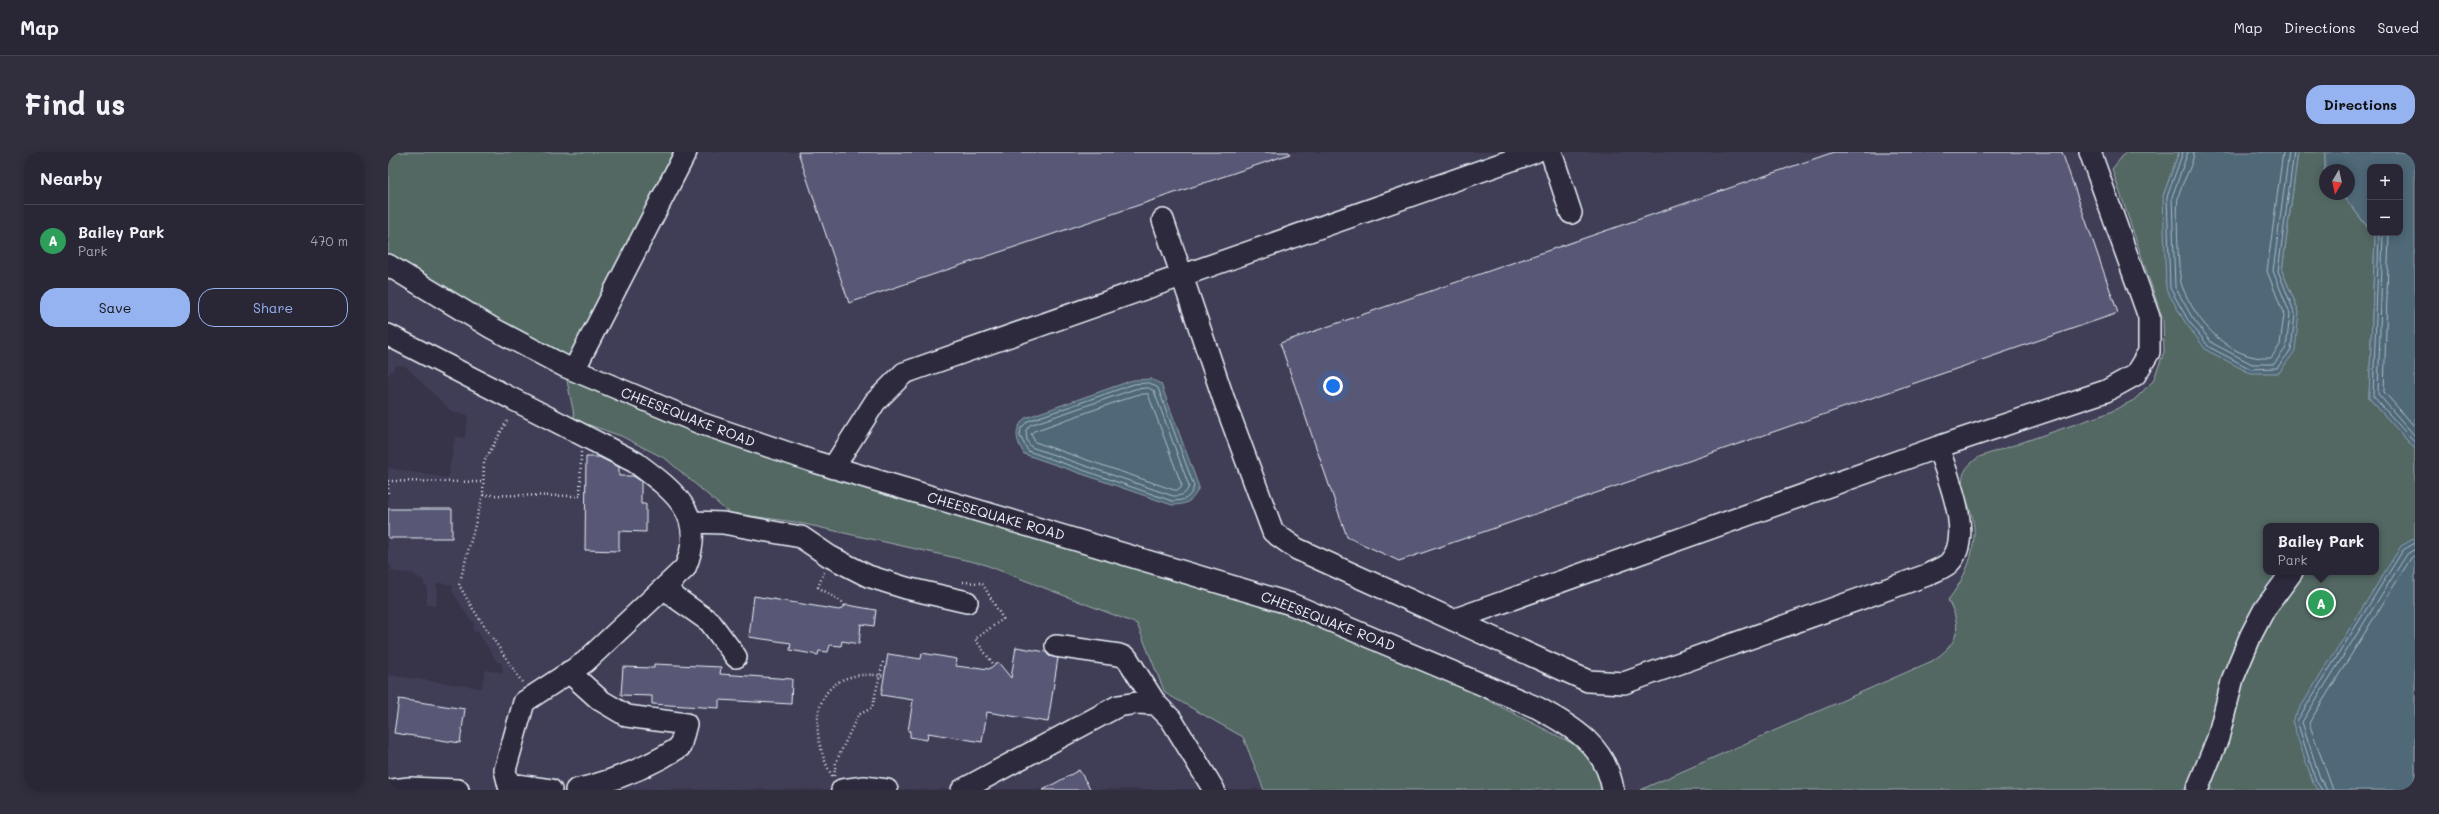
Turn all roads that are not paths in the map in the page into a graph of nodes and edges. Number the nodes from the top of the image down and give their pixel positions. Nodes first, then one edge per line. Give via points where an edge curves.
1 (686, 152) edge
2 (1535, 152) edge
3 (1551, 152) edge
4 (2090, 152) edge
5 (1571, 213) dead end
6 (1163, 220) dead end
7 (388, 265) edge
8 (1183, 275) junction
9 (388, 335) edge
10 (574, 370) junction
11 (1938, 447) junction
12 (833, 468) junction
13 (692, 522) junction
14 (2290, 575) edge
15 (665, 587) junction
16 (967, 602) dead end
17 (1453, 620) junction
18 (1056, 646) dead end
19 (736, 657) dead end
20 (569, 672) junction
21 (1156, 704) junction
22 (509, 787) edge
23 (392, 790) edge
24 (458, 790) edge
25 (551, 790) edge
26 (576, 790) edge
27 (842, 790) edge
28 (887, 790) edge
29 (962, 790) edge
30 (1214, 790) edge
31 (1613, 790) edge
32 (2197, 790) edge

1 - 10 street
2 - 8 street
3 - 5 street
4 - 11 street via 2149,317 2149,352 2135,375 2106,391
6 - 8 street
7 - 10 street, CHEESEQUAKE ROAD via 504,334
8 - 12 street via 904,373 875,402
8 - 17 street via 1224,400 1273,532 1297,549
9 - 13 street via 635,462 664,483 685,507
10 - 12 street, CHEESEQUAKE ROAD via 700,423
11 - 17 street
11 - 17 street via 1960,517 1960,543 1949,563 1927,574 1624,683 1588,681
12 - 31 street, CHEESEQUAKE ROAD via 1291,604 1538,708 1577,730 1605,760
13 - 15 street via 691,554 685,568
13 - 16 street via 723,523 801,537 829,556 868,576
14 - 32 street via 2264,610 2251,635 2233,678 2218,738
15 - 19 street via 710,622
15 - 20 street via 585,662
18 - 21 street via 1127,658
20 - 22 street via 524,702 505,770
20 - 26 street via 600,700 627,716 686,724 680,747 654,764 611,782
21 - 29 street via 1118,706
21 - 30 street via 1171,719
22 - 25 street
23 - 24 street
27 - 28 street via 864,787

